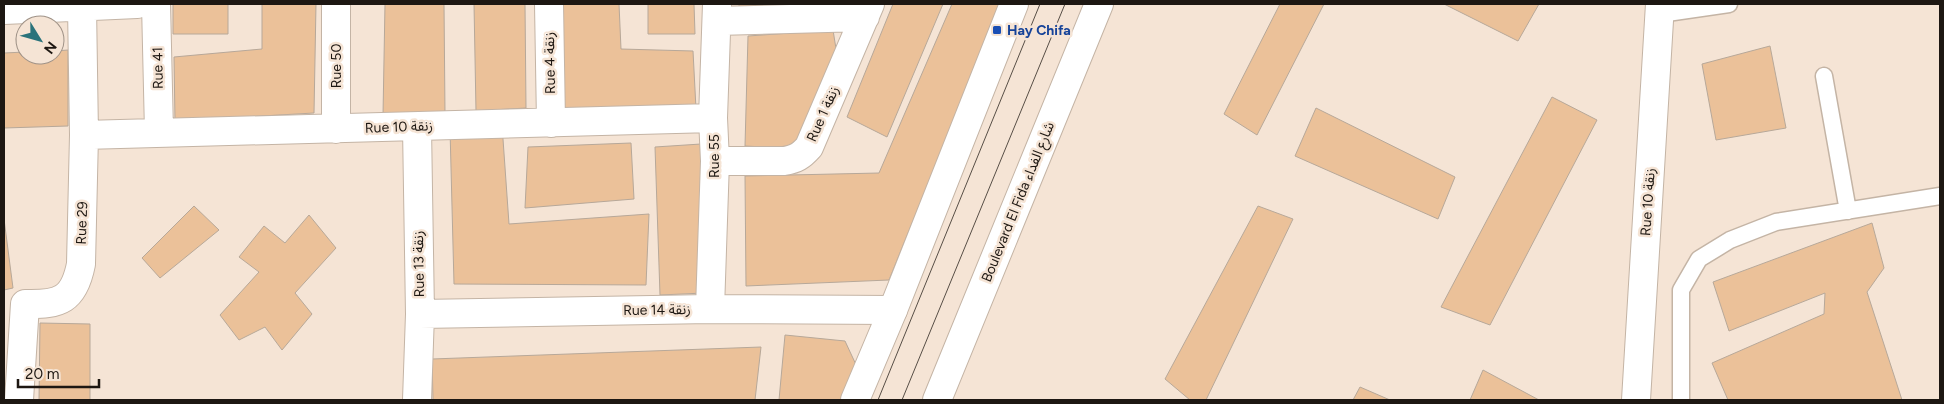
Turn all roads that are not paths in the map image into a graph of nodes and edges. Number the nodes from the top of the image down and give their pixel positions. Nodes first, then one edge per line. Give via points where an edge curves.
1 (137, 4) edge
2 (156, 4) edge
3 (336, 4) edge
4 (549, 4) edge
5 (1014, 4) edge
6 (1099, 4) edge
7 (1728, 4) edge
8 (82, 6) junction
9 (1660, 9) edge
10 (4, 10) edge
11 (867, 10) edge
12 (717, 12) edge
13 (1824, 76) dead end
14 (713, 118) junction
15 (552, 123) junction
16 (417, 127) junction
17 (336, 129) junction
18 (159, 132) junction
19 (84, 135) junction
20 (715, 161) junction
21 (1940, 196) edge
22 (1848, 211) junction
23 (14, 304) edge
24 (710, 309) junction
25 (893, 310) junction
26 (420, 314) junction
27 (18, 400) edge
28 (417, 400) edge
29 (855, 400) edge
30 (937, 400) edge
31 (1636, 400) edge
32 (1681, 400) edge

1 - 8 street
2 - 18 street, Rue 41
3 - 17 street, Rue 50
4 - 15 street, Rue 4 زنقة
5 - 25 street
6 - 30 street, Boulevard El Fida شارع الفداء
7 - 9 lane
8 - 10 street
8 - 19 street, Rue 29
9 - 31 street, Rue 10 زنقة
11 - 12 street, Rue 1 زنقة
11 - 20 street, Rue 1 زنقة via 809,147 802,154 784,161
12 - 14 street, Rue 55
13 - 22 lane
14 - 15 street, Rue 10 زنقة
14 - 20 street, Rue 55
15 - 16 street, Rue 10 زنقة
16 - 17 street, Rue 10 زنقة
16 - 26 street, Rue 13 زنقة
17 - 18 street, Rue 10 زنقة
18 - 19 street, Rue 10 زنقة
19 - 23 street, Rue 29 via 81,264 77,282 69,295 54,302
20 - 24 street, Rue 55
21 - 22 lane
22 - 32 lane via 1776,222 1730,240 1700,259 1681,290
23 - 27 street, Rue 29
24 - 25 street, Rue 14 زنقة
24 - 26 street, Rue 14 زنقة
25 - 29 street
26 - 28 street, Rue 13 زنقة

